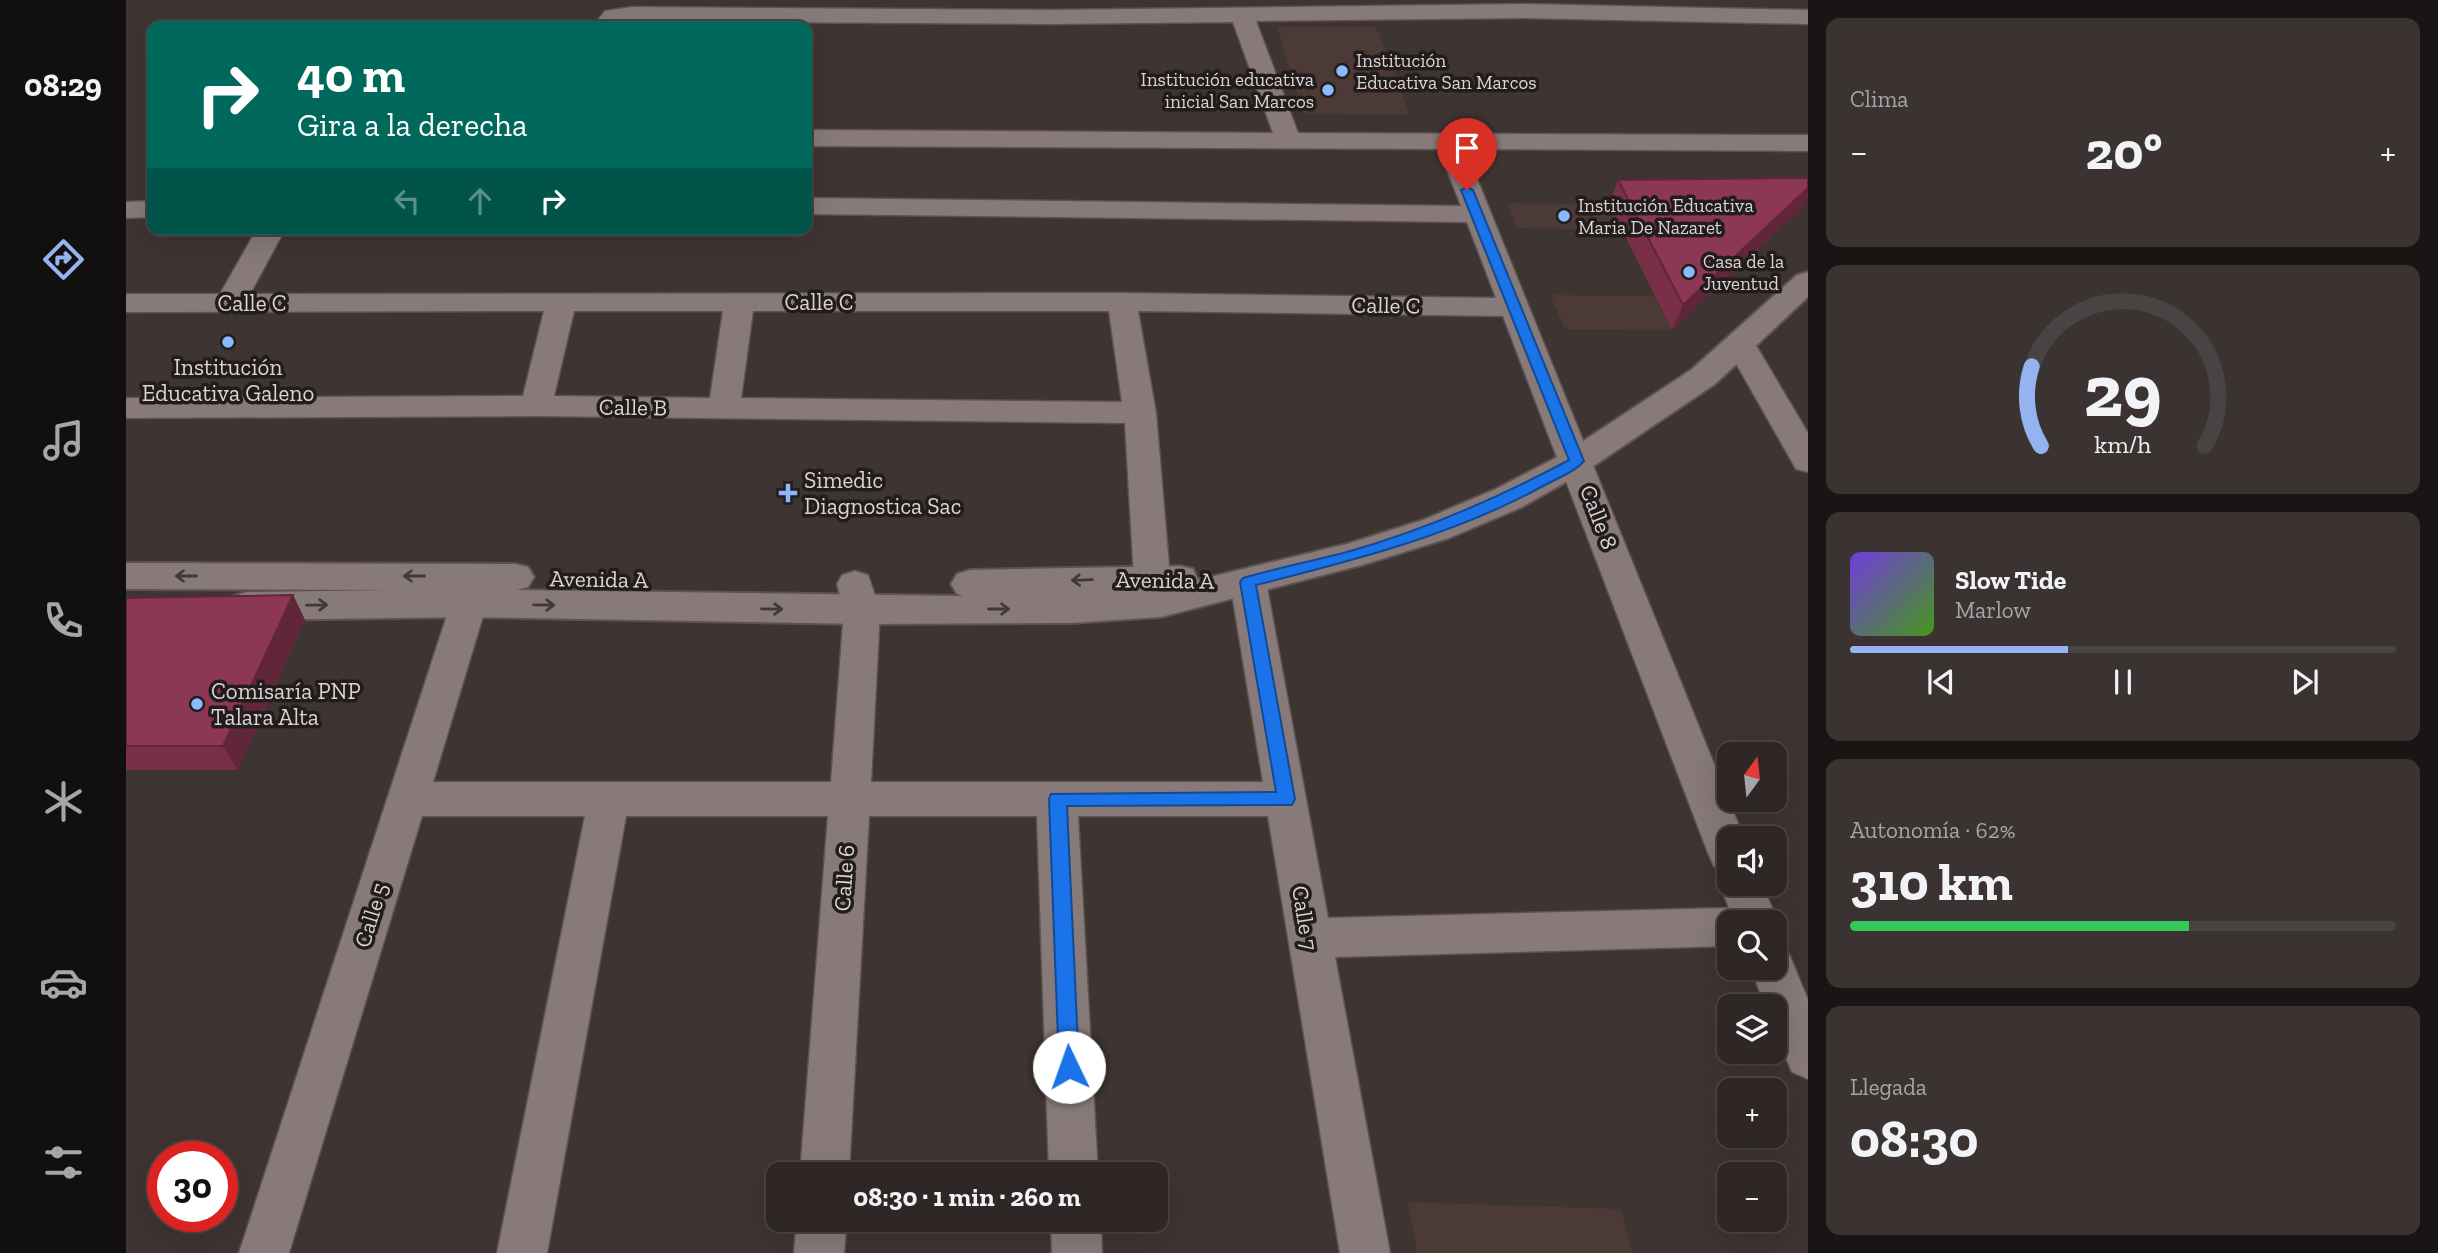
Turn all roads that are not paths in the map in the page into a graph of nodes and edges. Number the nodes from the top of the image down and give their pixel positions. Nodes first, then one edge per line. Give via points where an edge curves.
1 (1053, 8) edge
2 (1214, 8) edge
3 (1242, 15) junction
4 (1808, 18) edge
5 (608, 21) edge
6 (812, 138) edge
7 (1289, 142) junction
8 (1450, 143) junction
9 (1808, 143) edge
10 (812, 206) edge
11 (147, 209) edge
12 (126, 210) edge
13 (1476, 214) junction
14 (268, 235) edge
15 (1807, 283) edge
16 (561, 302) junction
17 (739, 302) junction
18 (1122, 302) junction
19 (126, 303) edge
20 (230, 303) junction
21 (1513, 307) junction
22 (1740, 344) junction
23 (536, 406) junction
24 (126, 408) edge
25 (724, 408) junction
26 (1140, 413) junction
27 (1577, 461) junction
28 (1808, 461) edge
29 (126, 576) edge
30 (1152, 578) junction
31 (1248, 582) junction
32 (470, 590) junction
33 (859, 597) junction
34 (126, 607) edge
35 (407, 799) junction
36 (609, 799) junction
37 (850, 799) junction
38 (1057, 799) junction
39 (1286, 799) junction
40 (1719, 826) edge
41 (1717, 927) edge
42 (1308, 938) junction
43 (1778, 980) edge
44 (1808, 1057) edge
45 (826, 1162) edge
46 (1073, 1162) edge
47 (820, 1232) edge
48 (1076, 1232) edge
49 (264, 1253) edge
50 (522, 1253) edge
51 (819, 1253) edge
52 (1077, 1253) edge
53 (1364, 1253) edge

1 - 2 street
1 - 5 street via 632,14 612,16
2 - 3 street
3 - 4 street via 1523,11
3 - 7 street
6 - 7 street
7 - 8 street
8 - 9 street
8 - 13 street, Calle 8
10 - 13 street
11 - 12 street
13 - 21 street, Calle 8
14 - 20 street
15 - 22 street
16 - 17 street, Calle C
16 - 20 street, Calle C
16 - 23 street
17 - 18 street, Calle C
17 - 25 street
18 - 21 street, Calle C
18 - 26 street
19 - 20 street, Calle C
21 - 27 street, Calle 8
22 - 27 street via 1703,377
22 - 28 street
23 - 24 street, Calle B
23 - 25 street, Calle B
25 - 26 street, Calle B
26 - 30 street
27 - 31 street via 1508,498 1436,528
27 - 40 street, Calle 8
32 -> 29 street, Avenida A
30 - 31 street, Avenida A
30 -> 33 street, Avenida A via 970,584
33 -> 31 street, Avenida A via 1072,609 1161,603
31 - 39 street, Calle 7
32 - 33 street, Avenida A
34 -> 32 street, Avenida A
32 - 35 street, Calle 5
33 - 37 street, Calle 6
35 - 36 street
35 - 49 street, Calle 5
36 - 37 street
36 - 50 street
37 - 38 street
37 - 45 street, Calle 6
38 - 39 street
38 - 46 street
39 - 42 street, Calle 7
41 - 42 street
42 - 53 street, Calle 7
43 - 44 street
47 - 51 street
48 - 52 street

